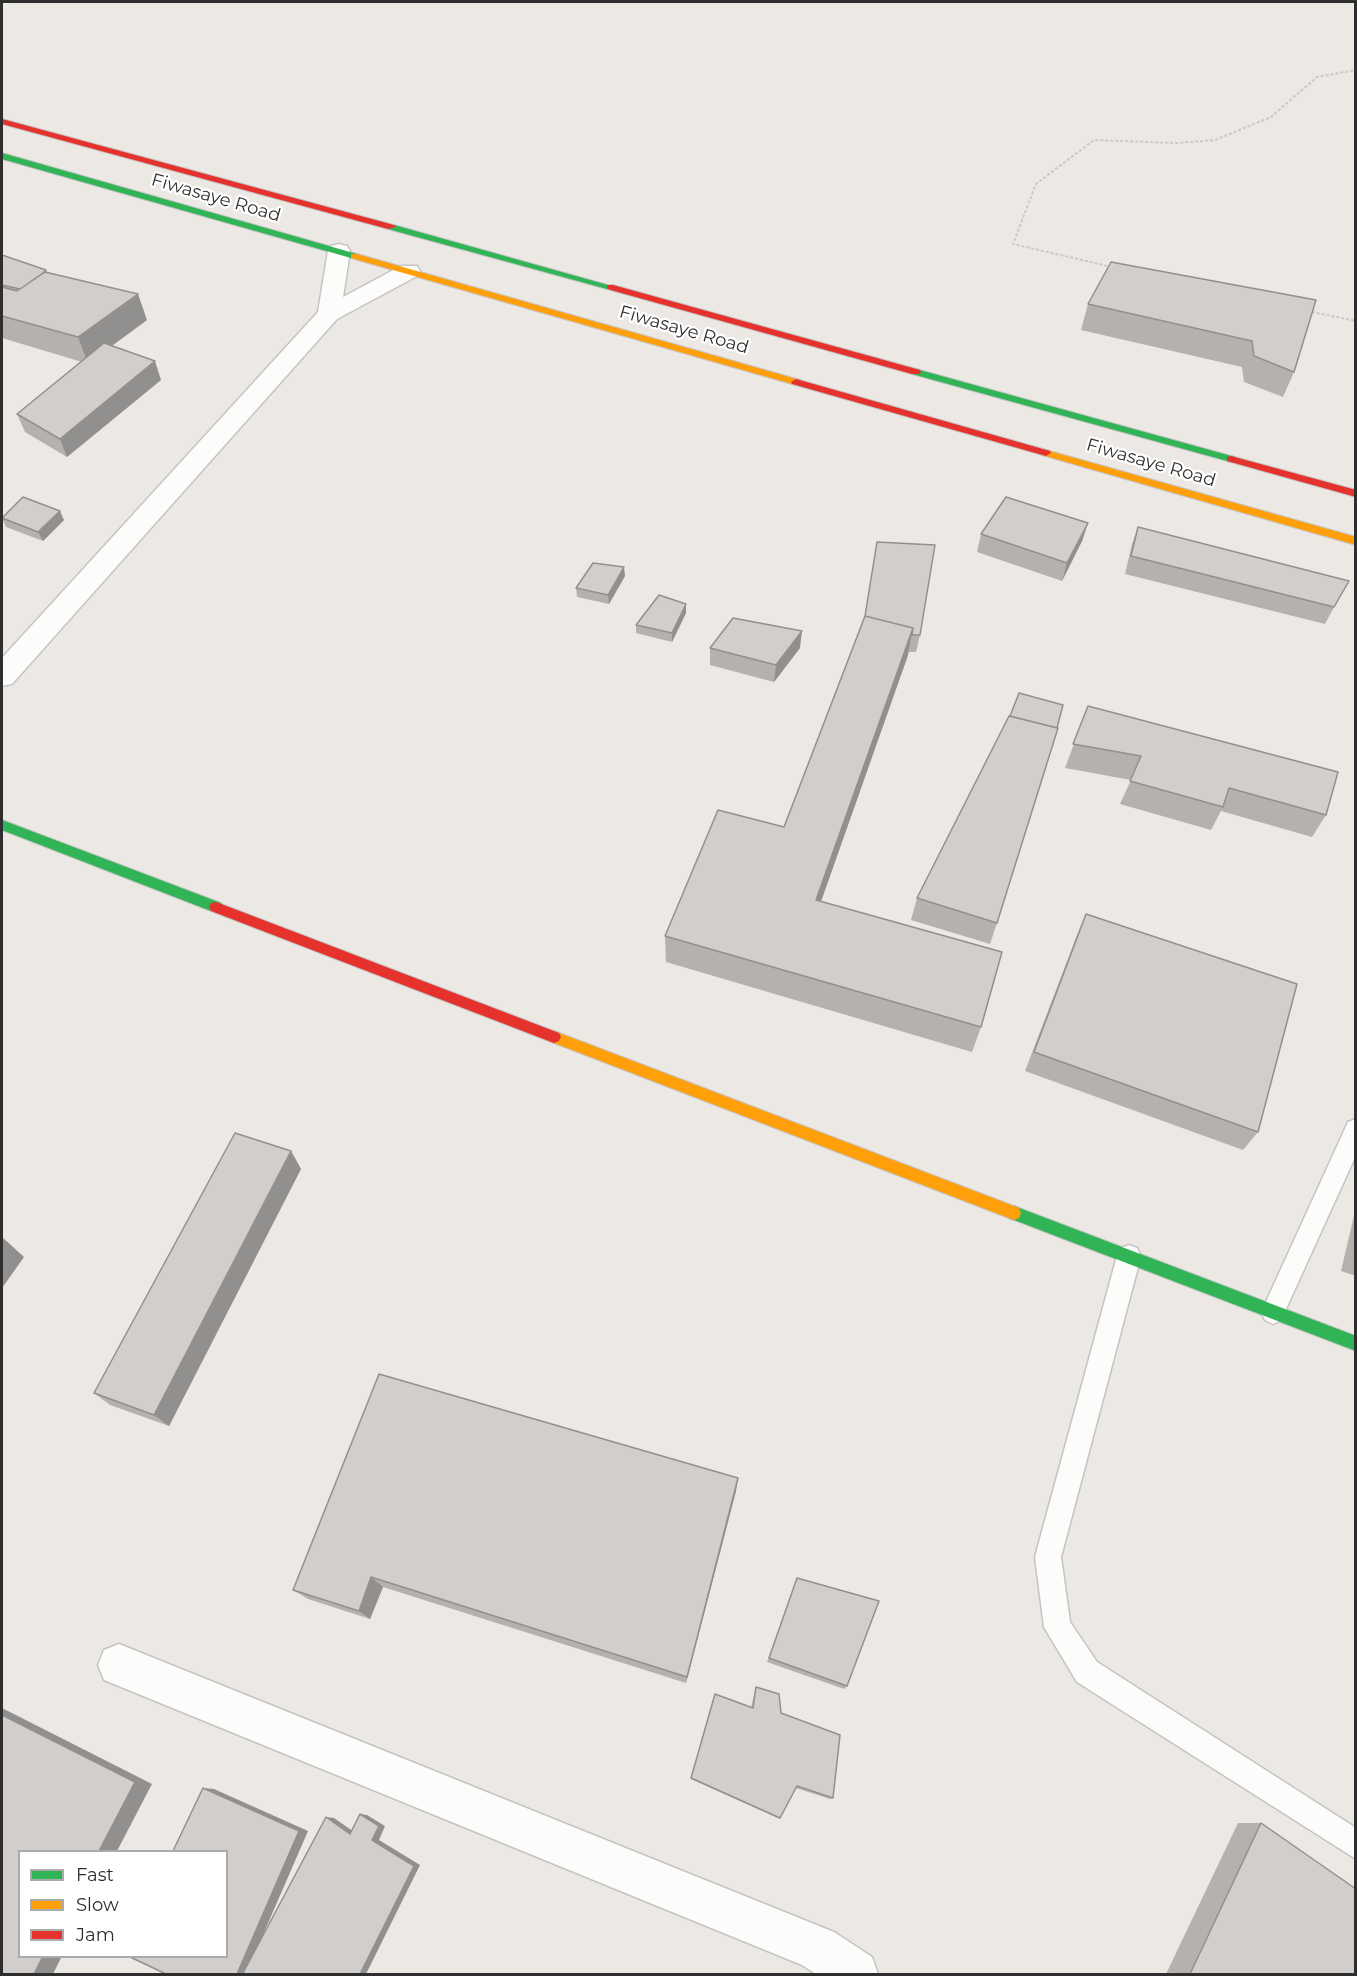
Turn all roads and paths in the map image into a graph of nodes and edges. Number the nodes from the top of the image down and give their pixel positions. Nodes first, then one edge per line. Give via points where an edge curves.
1 (1356, 70) edge
2 (2, 123) edge
3 (2, 156) edge
4 (339, 251) junction
5 (1112, 267) edge
6 (409, 271) junction
7 (1300, 309) edge
8 (329, 314) junction
9 (1356, 321) edge
10 (1356, 494) edge
11 (1356, 541) edge
12 (2, 676) edge
13 (2, 825) edge
14 (1356, 1130) edge
15 (1129, 1256) junction
16 (1273, 1312) junction
17 (1356, 1344) edge
18 (119, 1665) dead end
19 (1356, 1845) edge
20 (855, 1974) edge

1 - 5 path via 1317,77 1271,117 1215,140 1094,140 1036,184 1013,244
2 - 10 main road, Fiwasaye Road via 419,234
3 - 4 main road, Fiwasaye Road
4 - 6 main road, Fiwasaye Road
4 - 8 street
6 - 8 street
6 - 11 main road, Fiwasaye Road
7 - 9 path
8 - 12 street
13 - 15 main road
14 - 16 lane
15 - 16 main road
15 - 19 lane via 1048,1557 1057,1627 1088,1672
16 - 17 main road
18 - 20 street via 818,1948

